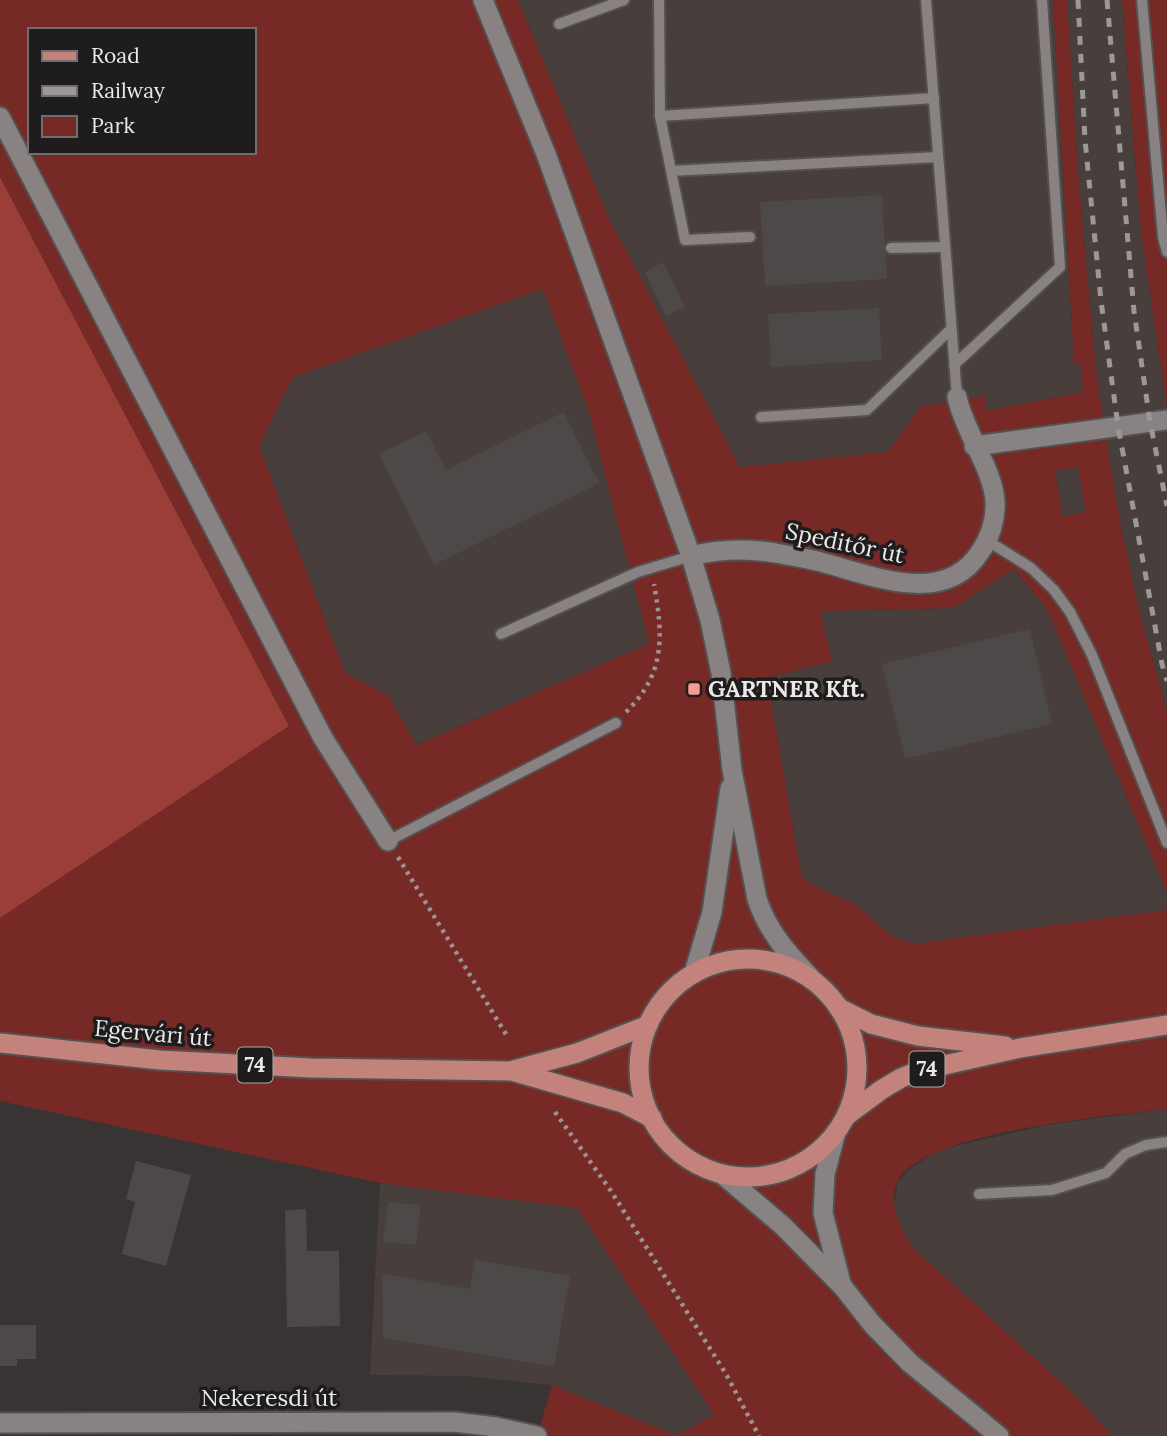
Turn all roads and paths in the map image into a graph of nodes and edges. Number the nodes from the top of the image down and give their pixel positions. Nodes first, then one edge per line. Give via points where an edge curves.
1 (484, 0) edge
2 (624, 0) edge
3 (659, 0) edge
4 (926, 0) edge
5 (1042, 0) edge
6 (1142, 0) edge
7 (559, 24) dead end
8 (933, 97) junction
9 (660, 116) junction
10 (0, 117) edge
11 (938, 157) junction
12 (671, 171) junction
13 (751, 237) dead end
14 (945, 247) junction
15 (891, 248) dead end
16 (1167, 251) edge
17 (951, 329) junction
18 (954, 365) junction
19 (957, 397) joint
20 (761, 417) dead end
21 (1167, 420) edge
22 (974, 446) junction
23 (988, 541) junction
24 (691, 556) junction
25 (652, 568) junction
26 (501, 634) dead end
27 (616, 723) joint
28 (732, 769) junction
29 (388, 841) junction
30 (1167, 843) edge
31 (694, 973) junction
32 (812, 979) junction
33 (839, 1008) junction
34 (648, 1025) junction
35 (1167, 1025) edge
36 (507, 1036) dead end
37 (0, 1043) edge
38 (1020, 1048) junction
39 (512, 1071) junction
40 (555, 1112) dead end
41 (652, 1118) junction
42 (841, 1124) junction
43 (1167, 1142) edge
44 (722, 1174) junction
45 (979, 1194) dead end
46 (843, 1287) junction
47 (0, 1423) edge
48 (537, 1436) edge
49 (760, 1436) edge
50 (999, 1436) edge

1 - 24 street via 546,154
2 - 7 lane
3 - 9 lane
4 - 8 lane
5 - 18 lane via 1060,267
6 - 16 lane
8 - 9 lane
8 - 11 lane
9 - 12 lane
10 - 29 street via 323,738
11 - 12 lane
11 - 14 lane
12 - 13 lane via 685,240
14 - 15 lane
14 - 17 lane
17 - 18 lane
17 - 20 lane via 867,410
18 - 19 lane
19 - 22 street, Speditőr út
21 - 22 street
22 - 23 street, Speditőr út via 996,504
23 - 24 street, Speditőr út via 963,571 929,583 868,577 828,564 747,549
23 - 30 lane via 1031,568 1070,612 1092,655
24 - 25 lane
24 - 28 street via 721,673
25 - 26 lane
25 - 27 path via 661,623 658,656 651,682
27 - 29 lane
28 - 31 street via 712,912
28 - 32 street via 763,917 780,945
29 - 36 path
31 - 32 main road, 74 via 746,959 769,961
31 - 34 main road, 74 via 670,992
32 - 33 main road, 74
33 - 38 main road, 74 via 871,1024 918,1036
33 - 42 main road, 74 via 857,1059 854,1095
34 - 39 main road, Egervári út / 74 via 577,1053
34 - 41 main road, 74 via 639,1072
35 - 38 main road, 74
37 - 39 main road, Egervári út / 74 via 283,1067
38 - 42 main road, 74 via 901,1077
39 - 41 main road, Egervári út / 74 via 623,1103
40 - 49 path via 611,1191
41 - 44 main road, 74 via 688,1159
42 - 44 main road, 74 via 816,1153 792,1167 756,1177
42 - 46 street via 825,1174 823,1213
43 - 45 lane via 1146,1145 1125,1154 1106,1173 1052,1190
44 - 46 street via 783,1226
46 - 50 street via 910,1363
47 - 48 street, Nekeresdi út via 454,1422

